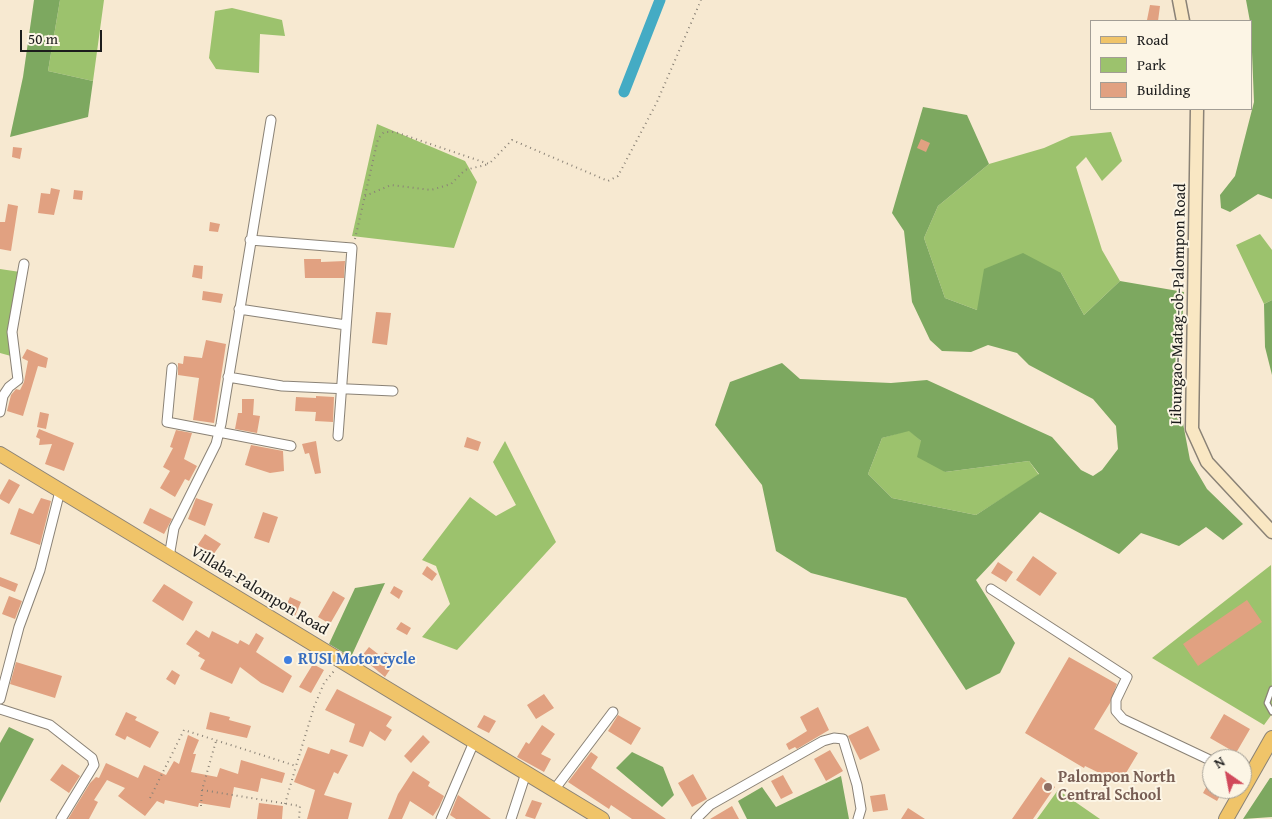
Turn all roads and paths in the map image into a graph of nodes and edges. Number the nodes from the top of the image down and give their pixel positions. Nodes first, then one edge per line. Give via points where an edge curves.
1 (701, 0) edge
2 (1178, 0) edge
3 (1183, 20) edge
4 (1197, 110) edge
5 (271, 120) dead end
6 (489, 164) junction
7 (365, 196) junction
8 (250, 240) junction
9 (352, 248) junction
10 (24, 264) dead end
11 (239, 309) junction
12 (346, 326) junction
13 (172, 368) dead end
14 (228, 378) junction
15 (341, 390) junction
16 (393, 391) dead end
17 (0, 412) edge
18 (218, 433) junction
19 (338, 436) dead end
20 (291, 446) dead end
21 (0, 454) edge
22 (60, 491) junction
23 (1272, 532) edge
24 (169, 557) junction
25 (991, 589) dead end
26 (342, 662) junction
27 (1272, 689) edge
28 (0, 699) edge
29 (0, 709) edge
30 (613, 712) dead end
31 (1272, 712) edge
32 (1272, 738) edge
33 (216, 741) junction
34 (474, 742) junction
35 (1202, 757) edge
36 (296, 766) junction
37 (1252, 767) edge
38 (526, 773) junction
39 (202, 790) junction
40 (554, 790) junction
41 (150, 798) dead end
42 (1235, 799) edge
43 (285, 804) junction
44 (200, 806) dead end
45 (589, 815) edge
46 (61, 819) edge
47 (299, 819) edge
48 (441, 819) edge
49 (511, 819) edge
50 (602, 819) edge
51 (696, 819) edge
52 (858, 819) edge
53 (1226, 819) edge

1 - 6 path via 657,102 618,176 608,181 512,140
2 - 3 main road
4 - 23 main road, Libungao-Matag-ob-Palompon Road via 1192,429 1207,462
5 - 8 street
6 - 7 path via 465,170 451,184 431,190 391,185
6 - 7 path via 395,132 384,132 378,138
7 - 9 path
8 - 9 street
8 - 11 street
9 - 12 street
10 - 17 street via 12,332 18,380 3,396
11 - 12 street
11 - 14 street
12 - 15 street
13 - 18 street via 167,422
14 - 15 street
14 - 18 street
15 - 16 street
15 - 19 street
18 - 20 street
18 - 24 street via 216,444 174,528
21 - 22 main road, Villaba-Palompon Road
22 - 24 main road, Villaba-Palompon Road
22 - 28 street via 40,570 19,627
24 - 26 main road, Villaba-Palompon Road
25 - 35 street via 1127,677 1116,700 1116,711 1123,719
26 - 34 main road, Villaba-Palompon Road
26 - 36 path via 324,683
27 - 31 lane via 1267,703
29 - 46 street via 50,725 92,758 94,766
30 - 40 street
32 - 37 main road
33 - 36 path
33 - 39 path
33 - 41 path via 184,730
34 - 38 main road, Villaba-Palompon Road
34 - 48 street
36 - 43 path
38 - 40 main road, Villaba-Palompon Road
38 - 49 street
39 - 43 path
39 - 44 path
40 - 45 main road, Villaba-Palompon Road
42 - 53 main road
43 - 47 path via 300,806
45 - 50 main road, Villaba-Palompon Road
51 - 52 street via 710,805 823,741 834,738 843,739 857,785 861,809

